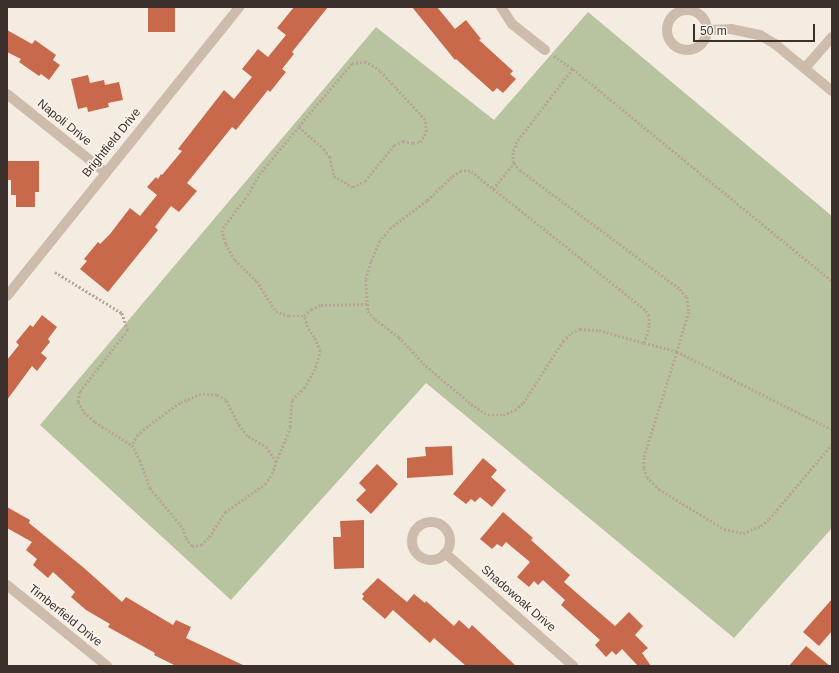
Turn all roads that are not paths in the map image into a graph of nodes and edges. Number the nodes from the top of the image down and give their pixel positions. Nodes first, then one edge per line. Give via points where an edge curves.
1 (239, 7) edge
2 (501, 7) edge
3 (706, 30) dead end
4 (832, 37) edge
5 (545, 50) road end
6 (805, 68) junction
7 (832, 90) edge
8 (7, 94) edge
9 (105, 172) junction
10 (7, 296) edge
11 (445, 553) dead end
12 (7, 585) edge
13 (106, 666) edge
14 (573, 666) edge

1 - 9 street, Brightfield Drive
2 - 5 street via 512,24
3 - 6 street via 731,29 760,35 776,44
4 - 6 street
6 - 7 street
8 - 9 street, Napoli Drive
9 - 10 street, Brightfield Drive
11 - 14 street, Shadowoak Drive
12 - 13 street, Timberfield Drive

